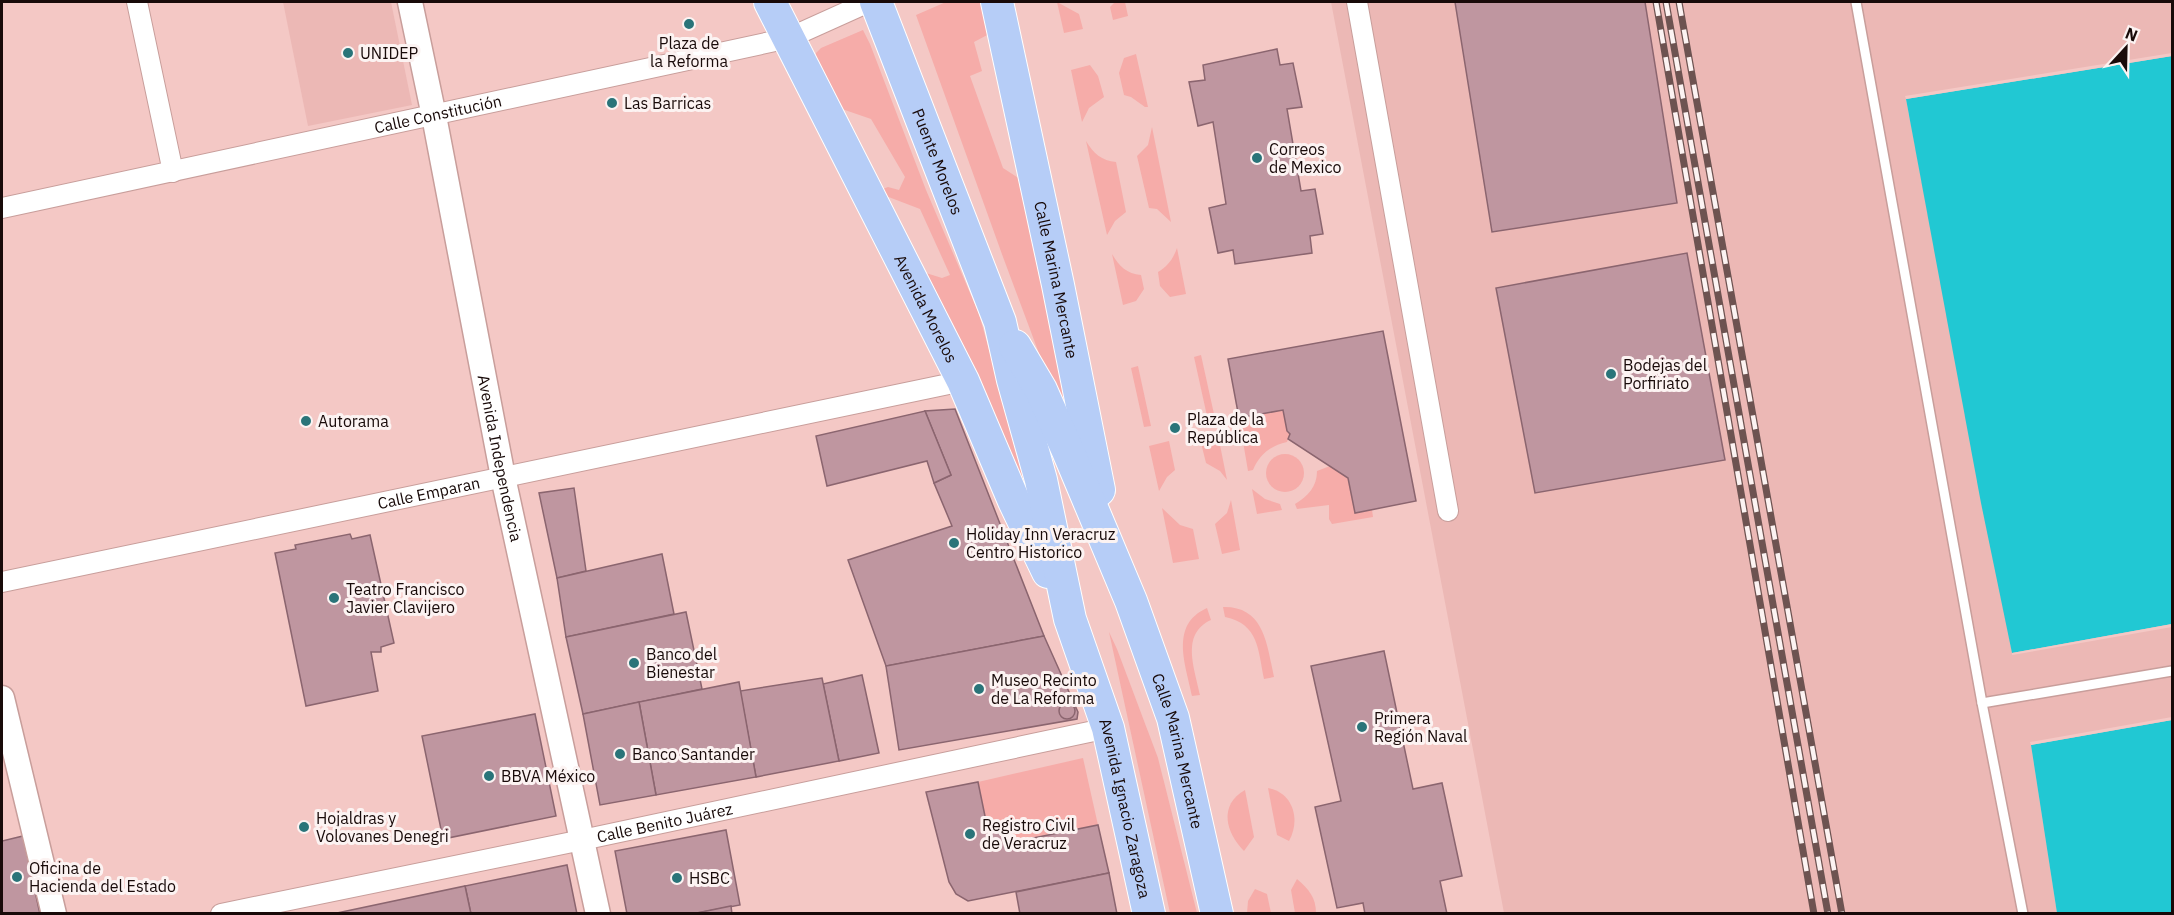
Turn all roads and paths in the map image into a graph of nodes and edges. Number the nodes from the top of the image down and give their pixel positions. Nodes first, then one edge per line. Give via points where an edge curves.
1 (137, 2) edge
2 (410, 2) edge
3 (770, 2) edge
4 (869, 2) edge
5 (876, 2) edge
6 (998, 2) edge
7 (1357, 2) edge
8 (1856, 2) edge
9 (789, 38) junction
10 (434, 116) junction
11 (172, 172) junction
12 (2, 208) edge
13 (1000, 322) junction
14 (963, 381) junction
15 (503, 477) junction
16 (1448, 511) dead end
17 (1113, 558) junction
18 (2, 582) edge
19 (1070, 619) junction
20 (2172, 671) edge
21 (2, 698) edge
22 (1982, 703) junction
23 (1108, 728) junction
24 (582, 840) junction
25 (54, 914) edge
26 (221, 914) edge
27 (598, 914) edge
28 (1149, 914) edge
29 (1217, 914) edge
30 (2023, 914) edge

1 - 11 street
2 - 10 street, Avenida Independencia
3 - 9 main road, Avenida Morelos
4 - 9 street, Calle Constitución
5 - 13 main road, Puente Morelos
6 - 17 main road, Calle Marina Mercante
7 - 16 street
8 - 22 lane
9 - 10 street, Calle Constitución
9 - 14 main road, Avenida Morelos
10 - 11 street, Calle Constitución
10 - 15 street, Avenida Independencia
11 - 12 street, Calle Constitución
13 - 17 main road, Calle Marina Mercante via 1041,390
13 - 19 main road, Avenida Ignacio Zaragoza via 1041,480
14 - 15 street, Calle Emparan
14 - 19 main road, Avenida Morelos
15 - 18 street, Calle Emparan
15 - 24 street, Avenida Independencia
17 - 29 main road, Calle Marina Mercante via 1173,718
19 - 23 main road, Avenida Ignacio Zaragoza
20 - 22 lane
21 - 25 street
22 - 30 lane
23 - 24 street, Calle Benito Juárez
23 - 28 main road, Avenida Ignacio Zaragoza
24 - 26 street, Calle Benito Juárez
24 - 27 street, Avenida Independencia

